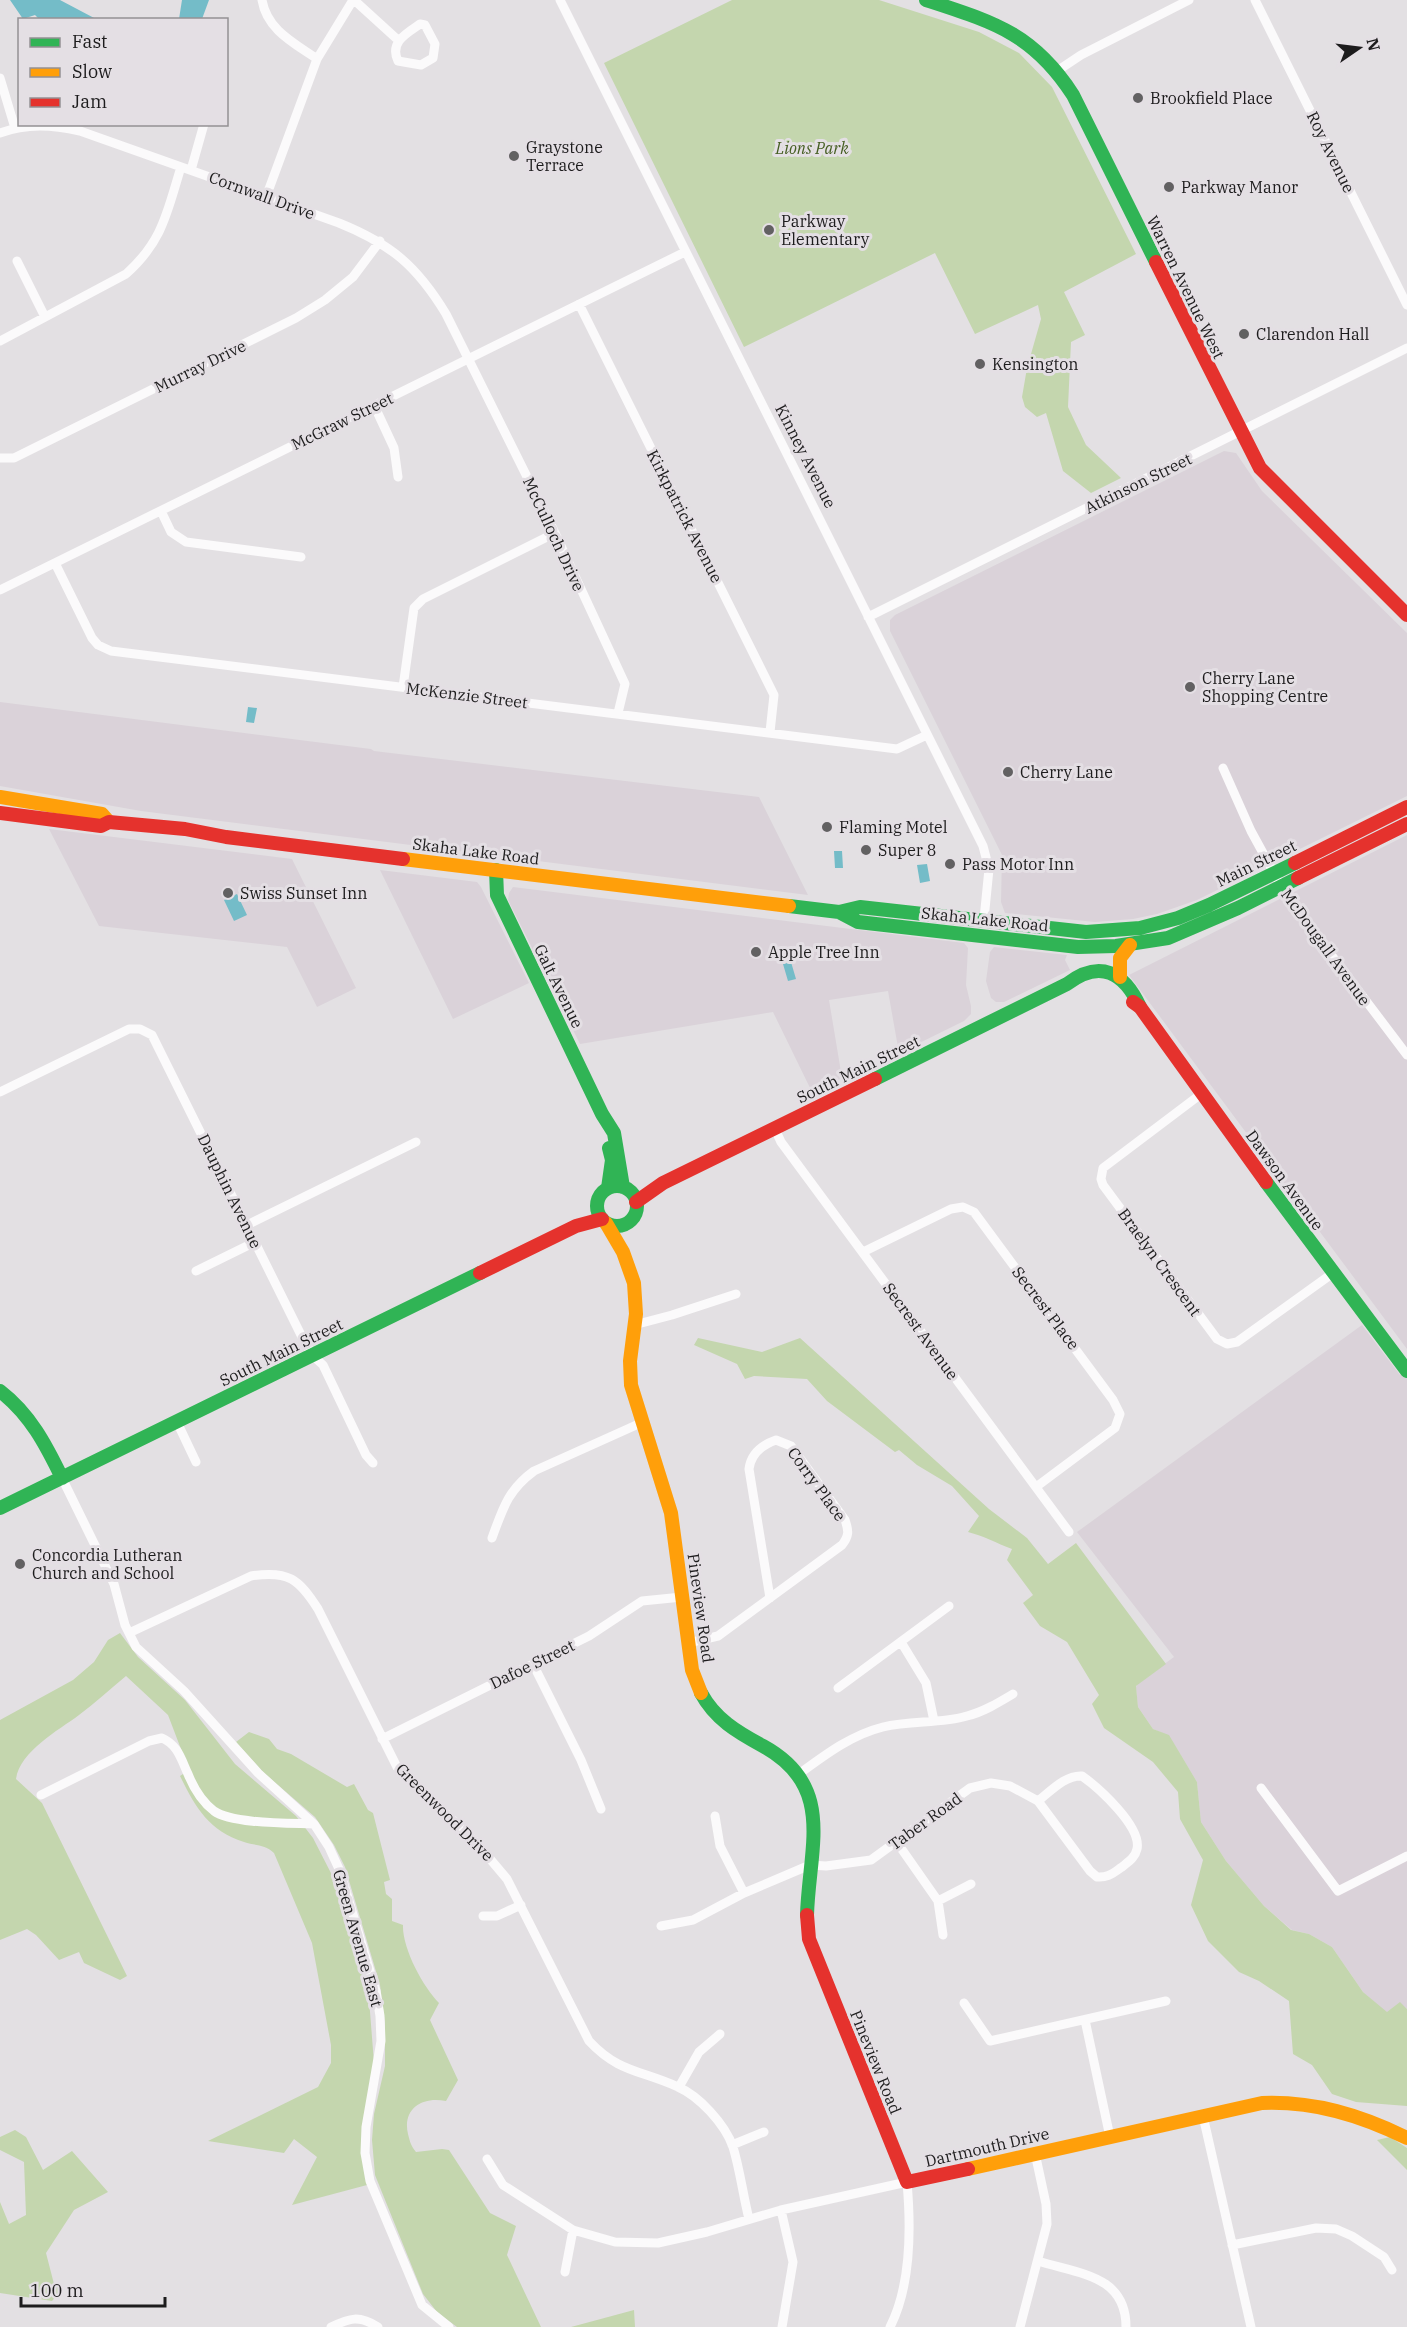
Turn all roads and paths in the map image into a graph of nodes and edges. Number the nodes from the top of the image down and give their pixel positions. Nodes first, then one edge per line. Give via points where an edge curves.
1 (262, 0) edge
2 (353, 0) edge
3 (560, 0) edge
4 (926, 0) edge
5 (1189, 0) edge
6 (1255, 0) edge
7 (398, 40) junction
8 (317, 59) junction
9 (1057, 71) junction
10 (0, 78) edge
11 (203, 126) edge
12 (15, 128) junction
13 (0, 133) edge
14 (186, 168) junction
15 (266, 197) junction
16 (380, 241) junction
17 (685, 252) junction
18 (17, 261) dead end
19 (579, 304) junction
20 (1407, 305) edge
21 (45, 316) junction
22 (0, 341) edge
23 (1407, 348) edge
24 (469, 358) junction
25 (374, 405) junction
26 (1240, 432) junction
27 (0, 458) edge
28 (398, 477) dead end
29 (160, 511) junction
30 (555, 533) junction
31 (301, 557) dead end
32 (55, 563) junction
33 (0, 590) edge
34 (1407, 615) edge
35 (868, 617) junction
36 (403, 687) junction
37 (618, 713) junction
38 (770, 732) junction
39 (927, 735) junction
40 (1223, 768) dead end
41 (0, 797) edge
42 (1407, 807) edge
43 (0, 813) edge
44 (109, 822) junction
45 (1407, 824) edge
46 (496, 870) junction
47 (514, 873) junction
48 (1274, 873) junction
49 (1281, 887) junction
50 (499, 900) junction
51 (839, 912) junction
52 (984, 920) junction
53 (1113, 931) joint
54 (982, 935) junction
55 (1130, 945) junction
56 (1115, 978) junction
57 (1407, 1055) edge
58 (0, 1092) edge
59 (1201, 1094) junction
60 (602, 1114) junction
61 (775, 1129) junction
62 (416, 1142) dead end
63 (663, 1183) junction
64 (608, 1188) junction
65 (625, 1188) junction
66 (636, 1202) junction
67 (597, 1205) junction
68 (604, 1221) junction
69 (630, 1221) junction
70 (247, 1225) junction
71 (576, 1226) junction
72 (255, 1242) junction
73 (863, 1252) junction
74 (627, 1262) junction
75 (196, 1271) dead end
76 (1333, 1273) junction
77 (736, 1294) dead end
78 (634, 1325) junction
79 (312, 1355) junction
80 (1407, 1371) edge
81 (0, 1391) edge
82 (177, 1422) junction
83 (643, 1422) junction
84 (196, 1462) dead end
85 (373, 1463) dead end
86 (62, 1478) junction
87 (1036, 1487) junction
88 (0, 1508) edge
89 (1069, 1532) dead end
90 (492, 1538) dead end
91 (682, 1598) junction
92 (770, 1598) junction
93 (949, 1606) dead end
94 (129, 1633) junction
95 (901, 1642) junction
96 (688, 1643) junction
97 (532, 1664) junction
98 (838, 1688) dead end
99 (1012, 1694) dead end
100 (934, 1721) junction
101 (382, 1739) junction
102 (799, 1774) junction
103 (1262, 1788) dead end
104 (41, 1795) dead end
105 (1038, 1801) junction
106 (601, 1809) dead end
107 (715, 1816) dead end
108 (314, 1824) junction
109 (896, 1841) junction
110 (1407, 1856) edge
111 (810, 1865) junction
112 (971, 1884) dead end
113 (744, 1893) junction
114 (938, 1901) junction
115 (521, 1905) junction
116 (483, 1917) dead end
117 (661, 1926) dead end
118 (943, 1935) dead end
119 (1166, 2001) dead end
120 (964, 2003) dead end
121 (1085, 2020) junction
122 (720, 2034) dead end
123 (679, 2087) junction
124 (1203, 2116) junction
125 (764, 2132) dead end
126 (1110, 2137) junction
127 (1407, 2138) edge
128 (732, 2145) junction
129 (1035, 2153) junction
130 (488, 2159) dead end
131 (907, 2182) junction
132 (781, 2210) junction
133 (749, 2219) junction
134 (573, 2230) junction
135 (1232, 2246) junction
136 (1038, 2261) junction
137 (1392, 2270) dead end
138 (565, 2272) dead end
139 (331, 2327) edge
140 (378, 2327) edge
141 (449, 2327) edge
142 (782, 2327) edge
143 (890, 2327) edge
144 (1020, 2327) edge
145 (1126, 2327) edge
146 (1251, 2327) edge

1 - 8 street via 264,14 275,29
2 - 7 street
2 - 8 street
3 - 17 street, Kinney Avenue
4 - 9 street, Warren Avenue West via 1004,27
5 - 9 street
6 - 20 street, Roy Avenue
7 - 7 street via 398,61 421,65 430,62 435,54 435,44 425,25 420,24
8 - 15 street
9 - 26 street, Warren Avenue West via 1073,95
10 - 12 street
11 - 14 street
12 - 13 street, Cornwall Drive
12 - 14 street, Cornwall Drive via 59,126
14 - 15 street, Cornwall Drive
14 - 21 street via 163,226 142,260 126,274
15 - 16 street, Cornwall Drive
16 - 24 street, Cornwall Drive via 402,258 434,293
16 - 27 street, Murray Drive via 353,276 296,318 14,458
17 - 19 street, McGraw Street
17 - 35 street, Kinney Avenue
18 - 21 street
19 - 24 street, McGraw Street
19 - 38 street, Kirkpatrick Avenue via 774,694
21 - 22 street
23 - 26 street, Atkinson Street
24 - 25 street, McGraw Street
24 - 30 street, McCulloch Drive
25 - 28 street via 394,448
25 - 29 street, McGraw Street
26 - 34 street, Warren Avenue West via 1260,468
26 - 35 street, Atkinson Street
29 - 31 street via 171,531 186,542
29 - 32 street, McGraw Street
30 - 36 street via 423,599 414,608
30 - 37 street, McCulloch Drive via 625,684
32 - 33 street, McGraw Street
32 - 36 street, McKenzie Street via 92,638 104,649
35 - 39 street, Kinney Avenue
36 - 37 street, McKenzie Street
37 - 38 street, McKenzie Street
38 - 39 street, McKenzie Street via 897,749
39 - 52 street, Kinney Avenue via 987,858 989,880
40 - 48 street, McDougall Avenue
41 - 44 street, Skaha Lake Road via 102,814
42 - 48 street, Main Street
43 - 44 street, Skaha Lake Road via 101,826
44 - 46 street, Skaha Lake Road
45 - 49 street, Main Street
46 - 47 street, Skaha Lake Road
46 - 50 street, Galt Avenue
47 - 50 street via 504,883
47 - 51 street, Skaha Lake Road
48 - 49 street, McDougall Avenue
48 - 53 street, Main Street via 1178,918
49 - 55 street, Main Street via 1178,934
49 - 57 street, McDougall Avenue
50 - 60 street, Galt Avenue
51 - 52 street, Skaha Lake Road via 860,907
51 - 54 street, Skaha Lake Road via 858,922
52 - 53 street, Skaha Lake Road via 1086,932
52 - 54 street, Kinney Avenue
54 - 55 street, Skaha Lake Road via 1078,946
55 - 56 street via 1120,958
56 - 59 street, Dawson Avenue via 1135,992 1140,1007
56 - 61 street, South Main Street via 1104,971 1076,975 1066,984
58 - 70 street, Dauphin Avenue via 122,1032 145,1030 157,1043
59 - 76 street, Dawson Avenue
59 - 76 street, Braelyn Crescent via 1103,1168 1103,1185 1136,1230 1217,1339 1227,1344 1237,1342
60 - 64 street, Galt Avenue via 612,1160
60 - 65 street, Galt Avenue via 614,1133
61 - 63 street, South Main Street
61 - 73 street, Secrest Avenue
62 - 70 street
63 - 65 street, South Main Street
63 - 66 street, South Main Street
64 - 65 street
64 - 67 street
65 - 66 street
66 - 69 street via 636,1212
67 - 68 street
67 - 71 street, South Main Street
68 - 69 street via 615,1226
68 - 71 street, South Main Street
68 - 74 street, Pineview Road
69 - 74 street, Pineview Road
70 - 72 street, Dauphin Avenue
71 - 79 street, South Main Street
72 - 75 street
72 - 79 street, Dauphin Avenue
73 - 87 street, Secrest Avenue
73 - 87 street, Secrest Place via 951,1209 963,1207 974,1212 1113,1400 1120,1414 1115,1428
74 - 78 street, Pineview Road via 636,1296
76 - 80 street, Dawson Avenue
77 - 78 street
78 - 83 street, Pineview Road via 630,1376
79 - 82 street, South Main Street
79 - 85 street, Dauphin Avenue via 323,1365
81 - 86 street via 34,1426
82 - 84 street
82 - 86 street, South Main Street
83 - 90 street via 534,1471 519,1483 502,1509
83 - 91 street, Pineview Road via 670,1505
86 - 88 street, South Main Street
86 - 94 street, Green Avenue East via 114,1584
87 - 89 street, Secrest Avenue
91 - 96 street, Pineview Road
91 - 97 street, Dafoe Street via 642,1601 589,1636
92 - 92 street, Corry Place via 842,1545 849,1530 791,1446 776,1440 755,1452 749,1469
92 - 96 street, Corry Place via 718,1636
93 - 95 street
94 - 101 street, Greenwood Drive via 251,1576 271,1573 291,1579 305,1588 318,1609
94 - 108 street, Green Avenue East via 136,1647 184,1690 258,1773
95 - 98 street
95 - 100 street via 926,1683
96 - 102 street, Pineview Road via 698,1687 713,1711 737,1732 780,1754
97 - 101 street, Dafoe Street
97 - 106 street
99 - 100 street via 968,1716
100 - 102 street via 865,1732
101 - 115 street, Greenwood Drive via 397,1767 494,1861
102 - 111 street, Pineview Road via 812,1809
103 - 110 street via 1338,1891
104 - 108 street via 162,1738 172,1742 195,1792 216,1813 252,1821
105 - 105 street, Taber Road via 1097,1877 1110,1875 1136,1853 1137,1839 1117,1807 1082,1776 1067,1779
105 - 109 street, Taber Road via 1010,1786 990,1783 970,1788
107 - 113 street via 720,1846
108 - 141 street, Green Avenue East via 340,1871 376,1991 381,2041 366,2127 370,2181 422,2305
109 - 111 street, Taber Road via 871,1860
109 - 114 street
111 - 113 street
111 - 131 street, Pineview Road via 806,1920 809,1939
112 - 114 street
113 - 117 street via 693,1920
114 - 118 street
115 - 116 street via 497,1916
115 - 123 street, Greenwood Drive via 589,2040 625,2069
119 - 121 street
120 - 121 street via 990,2042
121 - 126 street
122 - 123 street via 699,2052
123 - 128 street, Greenwood Drive via 715,2117
124 - 126 street, Dartmouth Drive
124 - 127 street, Dartmouth Drive via 1262,2103 1298,2103 1354,2115
124 - 135 street
125 - 128 street
126 - 129 street, Dartmouth Drive
128 - 133 street, Greenwood Drive
129 - 131 street, Dartmouth Drive
129 - 136 street via 1047,2216
130 - 134 street, Dartmouth Drive via 503,2185
131 - 132 street, Dartmouth Drive
131 - 143 street via 904,2285
132 - 133 street, Dartmouth Drive
132 - 142 street via 793,2262
133 - 134 street, Dartmouth Drive via 658,2243 615,2241
134 - 138 street
135 - 137 street via 1316,2228 1336,2229 1383,2258
135 - 146 street
136 - 144 street
136 - 145 street via 1102,2281 1112,2288 1124,2303
139 - 140 street via 360,2318

